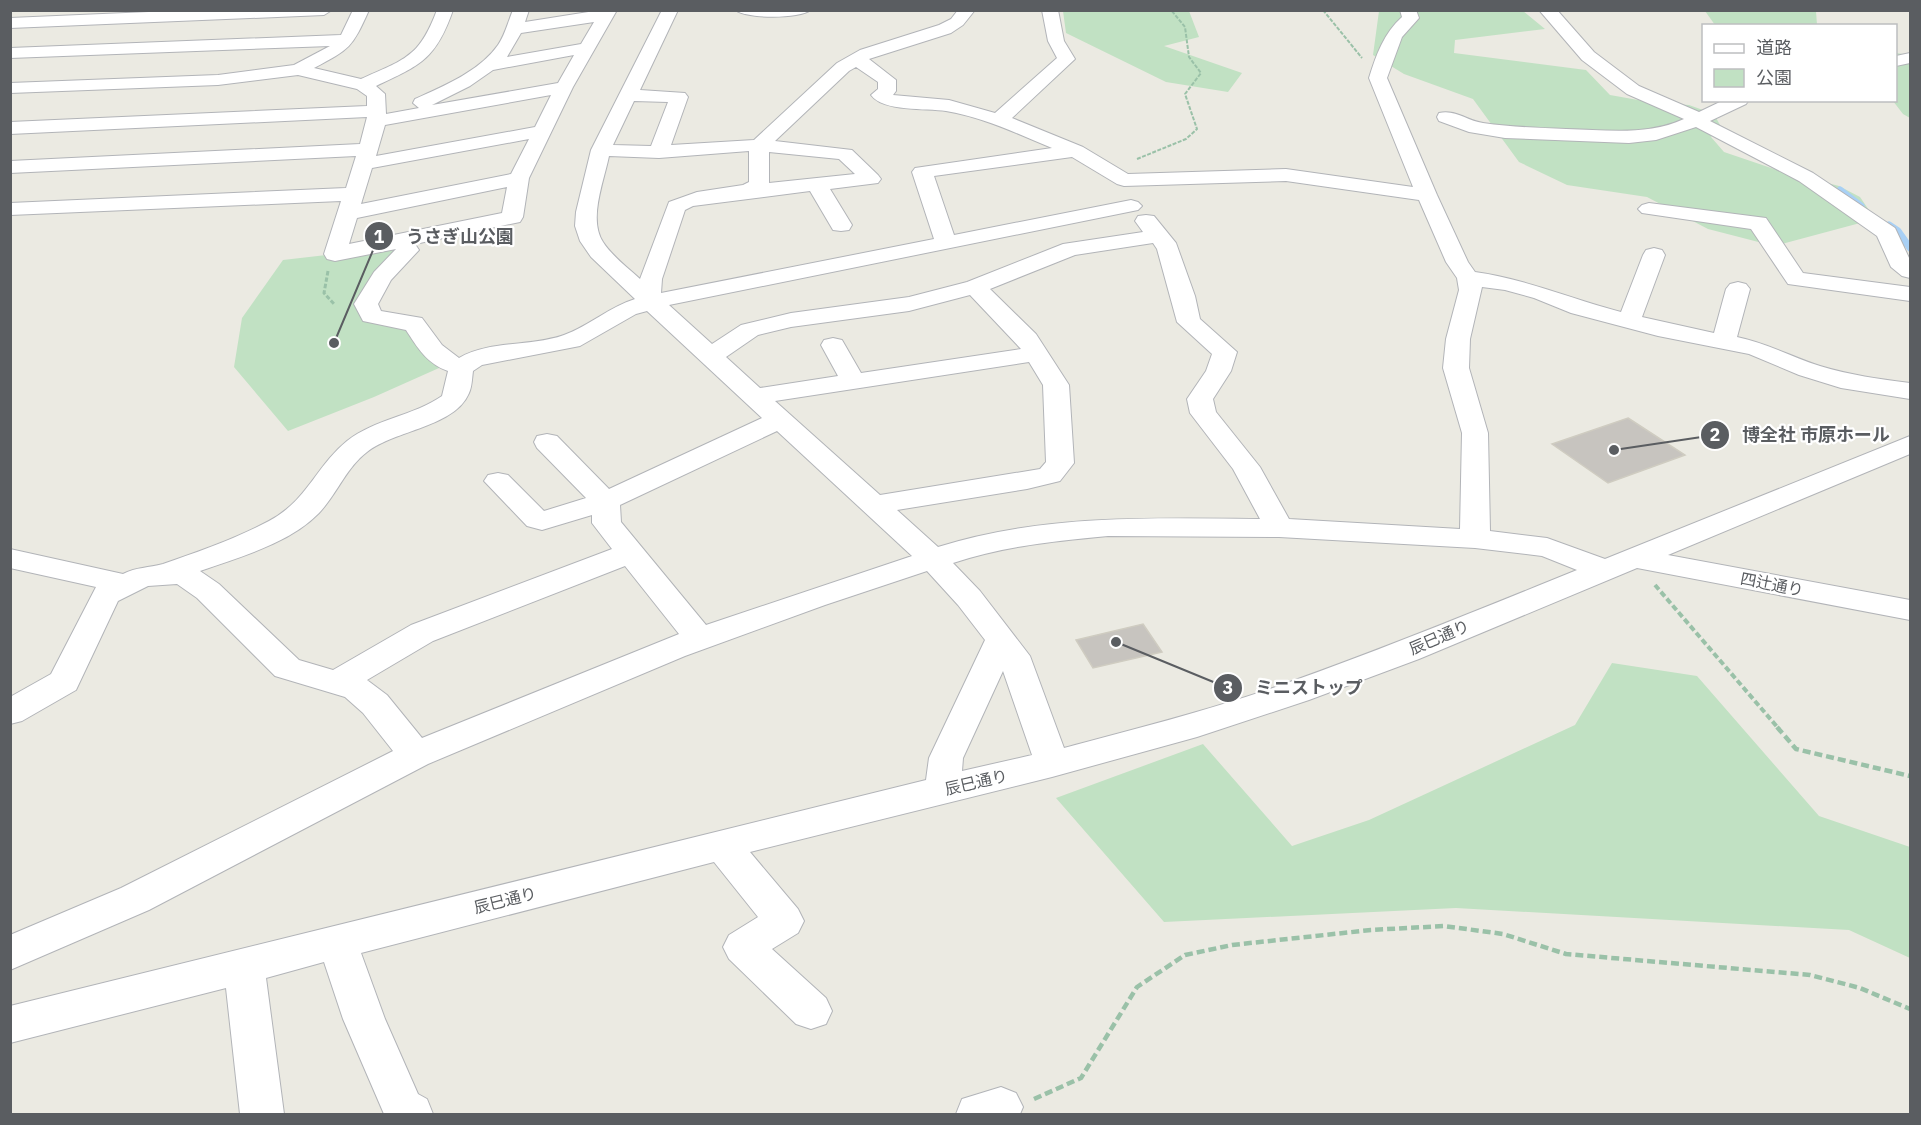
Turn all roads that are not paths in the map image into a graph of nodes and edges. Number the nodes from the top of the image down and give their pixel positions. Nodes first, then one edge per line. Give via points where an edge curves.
1 (324, 10) edge
2 (361, 10) edge
3 (445, 10) edge
4 (521, 10) edge
5 (670, 10) edge
6 (744, 10) edge
7 (802, 10) edge
8 (967, 10) edge
9 (1050, 10) edge
10 (1408, 10) edge
11 (1547, 10) edge
12 (608, 13) edge
13 (87, 15) edge
14 (10, 23) edge
15 (513, 29) junction
16 (347, 40) junction
17 (586, 48) junction
18 (50, 51) junction
19 (10, 53) edge
20 (857, 59) junction
21 (486, 66) junction
22 (298, 70) junction
23 (112, 85) junction
24 (363, 85) junction
25 (564, 87) junction
26 (12, 88) edge
27 (630, 95) junction
28 (1735, 102) edge
29 (378, 116) junction
30 (1446, 117) dead end
31 (1698, 118) junction
32 (999, 120) junction
33 (78, 124) junction
34 (10, 128) edge
35 (542, 131) junction
36 (759, 145) junction
37 (602, 150) junction
38 (1077, 151) junction
39 (659, 152) junction
40 (365, 157) junction
41 (43, 166) junction
42 (10, 167) edge
43 (519, 178) junction
44 (1124, 180) junction
45 (817, 185) junction
46 (748, 191) junction
47 (1427, 195) junction
48 (351, 203) junction
49 (1131, 206) junction
50 (10, 207) edge
51 (1649, 209) dead end
52 (841, 225) dead end
53 (1158, 236) junction
54 (400, 240) junction
55 (946, 243) junction
56 (1654, 255) dead end
57 (1911, 271) edge
58 (1468, 278) junction
59 (975, 287) junction
60 (1738, 289) dead end
61 (1911, 294) edge
62 (651, 302) junction
63 (1629, 321) junction
64 (1724, 342) junction
65 (833, 345) dead end
66 (1036, 354) junction
67 (711, 356) junction
68 (461, 367) junction
69 (853, 380) junction
70 (1911, 391) edge
71 (756, 396) junction
72 (781, 419) junction
73 (547, 442) dead end
74 (1911, 444) edge
75 (498, 481) dead end
76 (605, 501) junction
77 (874, 505) junction
78 (1279, 528) junction
79 (1475, 539) junction
80 (631, 553) junction
81 (10, 558) edge
82 (932, 558) junction
83 (1619, 563) junction
84 (164, 574) junction
85 (125, 584) junction
86 (1911, 610) edge
87 (700, 639) junction
88 (1001, 639) junction
89 (337, 683) junction
90 (10, 712) edge
91 (416, 755) junction
92 (1052, 764) junction
93 (944, 789) junction
94 (723, 846) junction
95 (337, 941) junction
96 (10, 953) edge
97 (244, 964) junction
98 (811, 1011) dead end
99 (10, 1025) edge
100 (262, 1114) edge
101 (411, 1114) edge

1 - 13 street
2 - 16 street
3 - 24 street via 423,52
4 - 15 street
5 - 27 street
6 - 7 street
8 - 20 street via 945,29
9 - 32 street via 1056,41 1066,59
10 - 47 street via 1411,18 1398,28 1378,78
11 - 31 street via 1588,56 1634,90
12 - 15 street
12 - 17 street
13 - 14 street
13 - 18 street
15 - 21 street via 502,52
16 - 18 street
16 - 22 street
17 - 21 street
17 - 25 street
18 - 19 street
18 - 26 street
20 - 32 street via 887,80 887,90 880,95 887,100 949,106
20 - 36 street via 843,67
21 - 29 street via 455,87
22 - 23 street via 218,80
22 - 24 street
23 - 26 street
23 - 33 street
24 - 29 street via 375,94
25 - 29 street
25 - 35 street
27 - 37 street
27 - 39 street via 679,97
28 - 31 street
29 - 33 street
29 - 40 street
30 - 31 street via 1476,129 1629,137 1677,129
31 - 57 street via 1704,125 1806,177 1887,233 1899,262
32 - 38 street
33 - 34 street
33 - 41 street
35 - 40 street
35 - 43 street
36 - 39 street
36 - 45 street via 845,154 871,179
36 - 46 street via 759,184
37 - 39 street
37 - 62 street via 586,226 599,252
38 - 44 street
38 - 55 street via 922,172
40 - 41 street
40 - 48 street
41 - 42 street
41 - 50 street
43 - 48 street
43 - 54 street via 512,217
44 - 47 street via 1286,175
44 - 49 street
45 - 46 street
45 - 52 street
46 - 62 street via 706,195 676,206 651,279
47 - 58 street
48 - 50 street
48 - 54 street via 335,254
49 - 53 street
49 - 55 street
51 - 61 street via 1758,224 1796,279
53 - 59 street via 1071,249
53 - 78 street via 1168,248 1189,322 1225,352 1224,362 1200,399 1203,413 1246,467
54 - 68 street via 408,250 382,276 366,304 368,310 371,316 381,319 414,323 432,351 448,364
55 - 62 street
56 - 63 street
58 - 63 street via 1507,283
58 - 79 street via 1471,290 1458,339 1456,369 1475,433
59 - 66 street via 1027,339
59 - 67 street via 909,304 791,320 750,330
60 - 64 street
62 - 67 street
62 - 68 street via 628,309 571,341 475,359
63 - 64 street
64 - 70 street via 1756,348 1850,383
65 - 69 street
66 - 69 street
66 - 77 street via 1056,385 1060,463 1050,475
67 - 71 street
68 - 84 street via 456,395 430,414 368,439 346,455 307,507 282,527
69 - 71 street
71 - 72 street
72 - 76 street
72 - 77 street
73 - 76 street
74 - 83 street, 辰巳通り
75 - 76 street via 542,521
76 - 80 street via 607,523
77 - 82 street
78 - 79 street, 四辻通り
78 - 82 street, 四辻通り via 1108,527 1032,534
79 - 83 street, 四辻通り via 1547,547
80 - 87 street
80 - 89 street via 422,633
81 - 85 street
82 - 87 street, 四辻通り
82 - 88 street
83 - 86 street, 四辻通り
83 - 92 street, 辰巳通り via 1408,651 1297,692
84 - 85 street
84 - 89 street via 184,575 208,591 287,668
85 - 90 street via 106,595 64,682
87 - 91 street, 四辻通り
88 - 92 street via 1014,656
88 - 93 street via 946,758
89 - 91 street via 357,689 375,704
91 - 96 street, 四辻通り via 135,899
92 - 93 street, 辰巳通り
93 - 94 street, 辰巳通り
94 - 95 street, 辰巳通り
94 - 98 street via 784,921 743,947
95 - 97 street, 辰巳通り
95 - 101 street via 364,1019 404,1109
97 - 99 street, 辰巳通り
97 - 100 street

